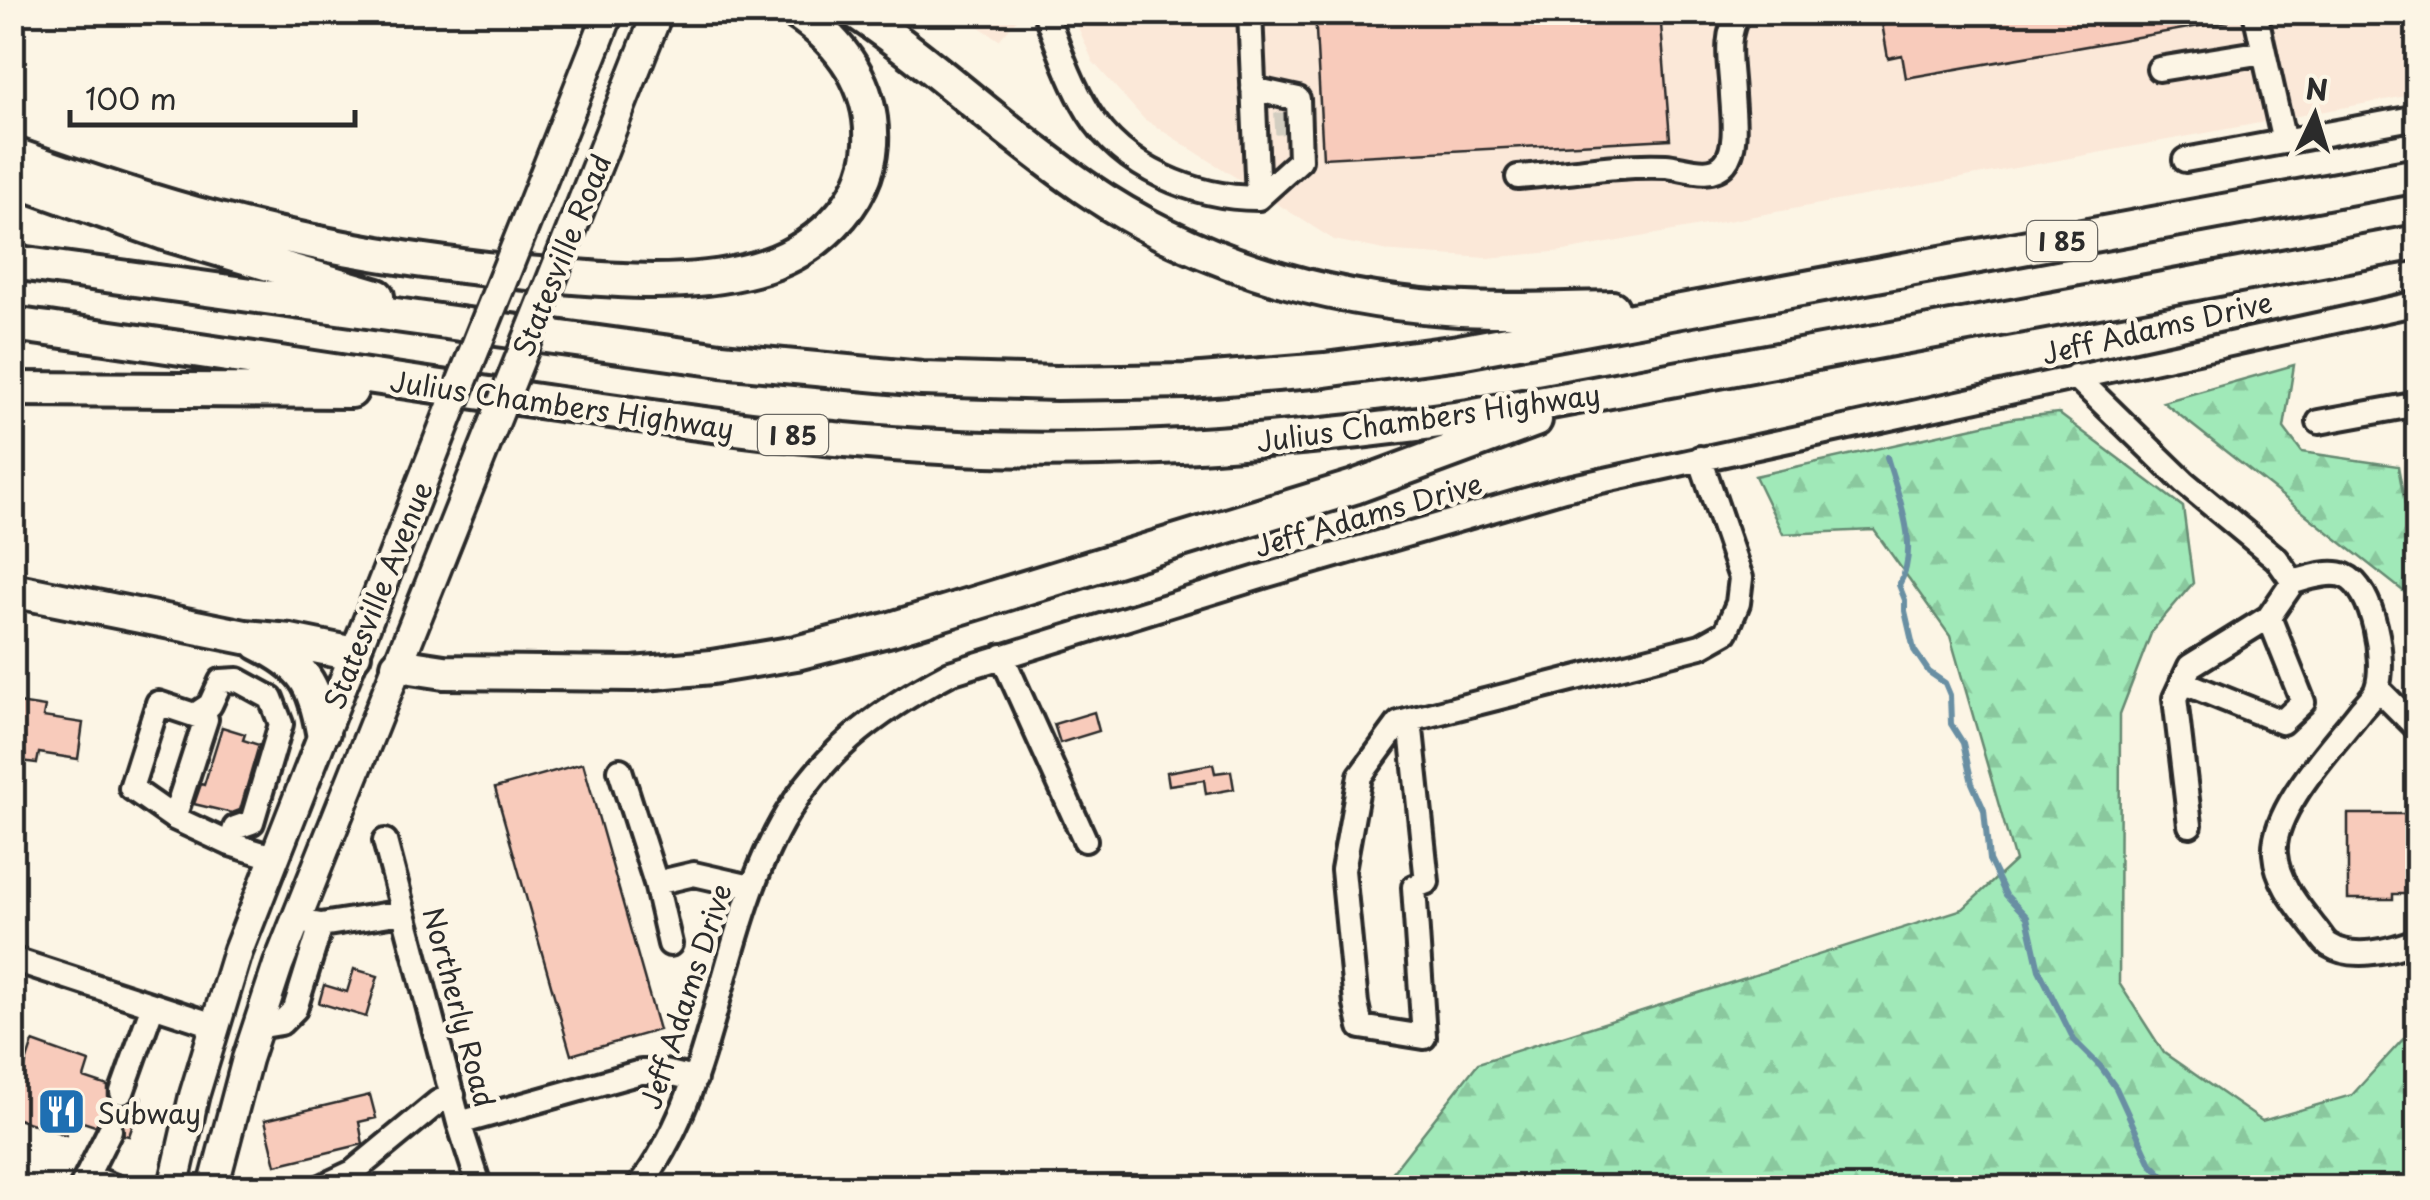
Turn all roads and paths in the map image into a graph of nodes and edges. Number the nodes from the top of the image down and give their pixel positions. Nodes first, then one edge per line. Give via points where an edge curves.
1 (609, 12) edge
2 (658, 12) edge
3 (796, 12) edge
4 (856, 12) edge
5 (1045, 12) edge
6 (1250, 12) edge
7 (1739, 12) edge
8 (2255, 12) edge
9 (2264, 52) junction
10 (2160, 69) dead end
11 (1253, 89) junction
12 (2418, 117) edge
13 (2284, 142) junction
14 (1287, 144) tunnel mouth
15 (12, 154) edge
16 (2186, 160) dead end
17 (1282, 175) junction
18 (2418, 175) edge
19 (1518, 177) dead end
20 (12, 179) edge
21 (1258, 198) junction
22 (2418, 242) edge
23 (12, 262) edge
24 (2418, 302) edge
25 (1707, 306) junction
26 (12, 324) edge
27 (492, 328) junction
28 (2075, 376) junction
29 (12, 389) edge
30 (1615, 390) junction
31 (466, 392) junction
32 (2418, 404) edge
33 (2318, 422) dead end
34 (1700, 458) junction
35 (2293, 582) junction
36 (12, 590) edge
37 (2269, 617) junction
38 (245, 637) junction
39 (354, 654) junction
40 (1002, 656) junction
41 (398, 666) junction
42 (2182, 682) junction
43 (2378, 688) junction
44 (195, 714) junction
45 (1410, 720) junction
46 (2418, 729) edge
47 (322, 732) junction
48 (620, 770) dead end
49 (174, 818) junction
50 (2190, 824) dead end
51 (1085, 840) dead end
52 (385, 842) dead end
53 (230, 844) junction
54 (273, 857) junction
55 (656, 883) junction
56 (751, 887) junction
57 (403, 912) junction
58 (309, 923) junction
59 (2418, 940) edge
60 (670, 944) dead end
61 (12, 959) edge
62 (153, 1005) junction
63 (214, 1025) junction
64 (695, 1079) junction
65 (122, 1092) tunnel mouth
66 (452, 1095) junction
67 (459, 1123) junction
68 (110, 1130) tunnel mouth
69 (84, 1182) edge
70 (118, 1188) edge
71 (173, 1188) edge
72 (214, 1188) edge
73 (319, 1188) edge
74 (480, 1188) edge
75 (638, 1188) edge

1 - 39 main road, Statesville Avenue, bridge
2 - 41 main road, Statesville Road, bridge
3 - 15 highway via 833,42 857,74 872,130 867,169 848,206 819,236 780,261 733,274 604,280 414,261 214,219
4 - 25 highway via 1086,189 1189,246 1261,274 1370,299 1448,308
5 - 21 street via 1090,115 1120,148 1201,192
6 - 11 street
7 - 19 street via 1728,42 1731,148 1719,168 1642,166
8 - 9 street
9 - 10 street
9 - 13 street
11 - 17 street via 1284,103 1298,99 1300,160
11 - 21 street
12 - 13 street
13 - 16 street
14 - 17 street
17 - 21 street
18 - 25 highway, I 85
20 - 27 highway via 181,239
22 - 30 highway, Julius Chambers Highway / I 85
23 - 27 highway, I 85
24 - 28 street, Jeff Adams Drive
25 - 27 highway, I 85 via 1392,362 1122,383 854,374
26 - 31 highway, Julius Chambers Highway / I 85
28 - 34 street, Jeff Adams Drive
28 - 35 street via 2184,482 2278,558
29 - 31 highway
30 - 31 highway, Julius Chambers Highway / I 85 via 1332,435 1090,450 848,440
30 - 41 highway via 1354,487 796,653 634,674
32 - 33 street
34 - 40 street, Jeff Adams Drive via 1508,504
34 - 45 street via 1742,578 1726,632 1702,646
35 - 37 street
35 - 43 street via 2330,574 2358,586 2374,612
36 - 38 highway
37 - 42 street via 2190,666
37 - 42 street via 2304,702 2282,722
38 - 39 highway
38 - 47 highway via 305,675
39 - 41 main road
39 - 47 main road, Statesville Avenue
40 - 51 street
40 - 56 street, Jeff Adams Drive via 950,673 860,729 791,806
41 - 58 main road, Statesville Avenue
42 - 50 street via 2175,698
43 - 46 street
43 - 59 street via 2297,794 2274,854 2282,881 2328,944 2349,952 2392,950
44 - 49 street via 206,719
44 - 49 street via 158,704 132,788
44 - 53 street via 210,705 221,682 238,680 271,698 282,724 252,822 235,828
45 - 45 street via 1399,724 1360,776 1343,870 1362,1026 1424,1037 1414,887 1428,882
47 - 54 main road, Statesville Avenue
48 - 55 street
49 - 53 street
52 - 57 street, Northerly Road
53 - 54 street
54 - 63 main road, Statesville Avenue
55 - 56 street via 694,874
55 - 60 street
56 - 64 street, Jeff Adams Drive
57 - 58 street
57 - 66 street, Northerly Road
58 - 72 main road, Statesville Avenue via 256,1027
61 - 62 street
62 - 63 street
62 - 65 street
63 - 71 main road, Statesville Avenue
64 - 67 street via 641,1072
64 - 75 street, Jeff Adams Drive via 666,1146
66 - 67 street, Northerly Road
66 - 73 street via 352,1172
67 - 74 street, Northerly Road
68 - 69 street
69 - 70 street

